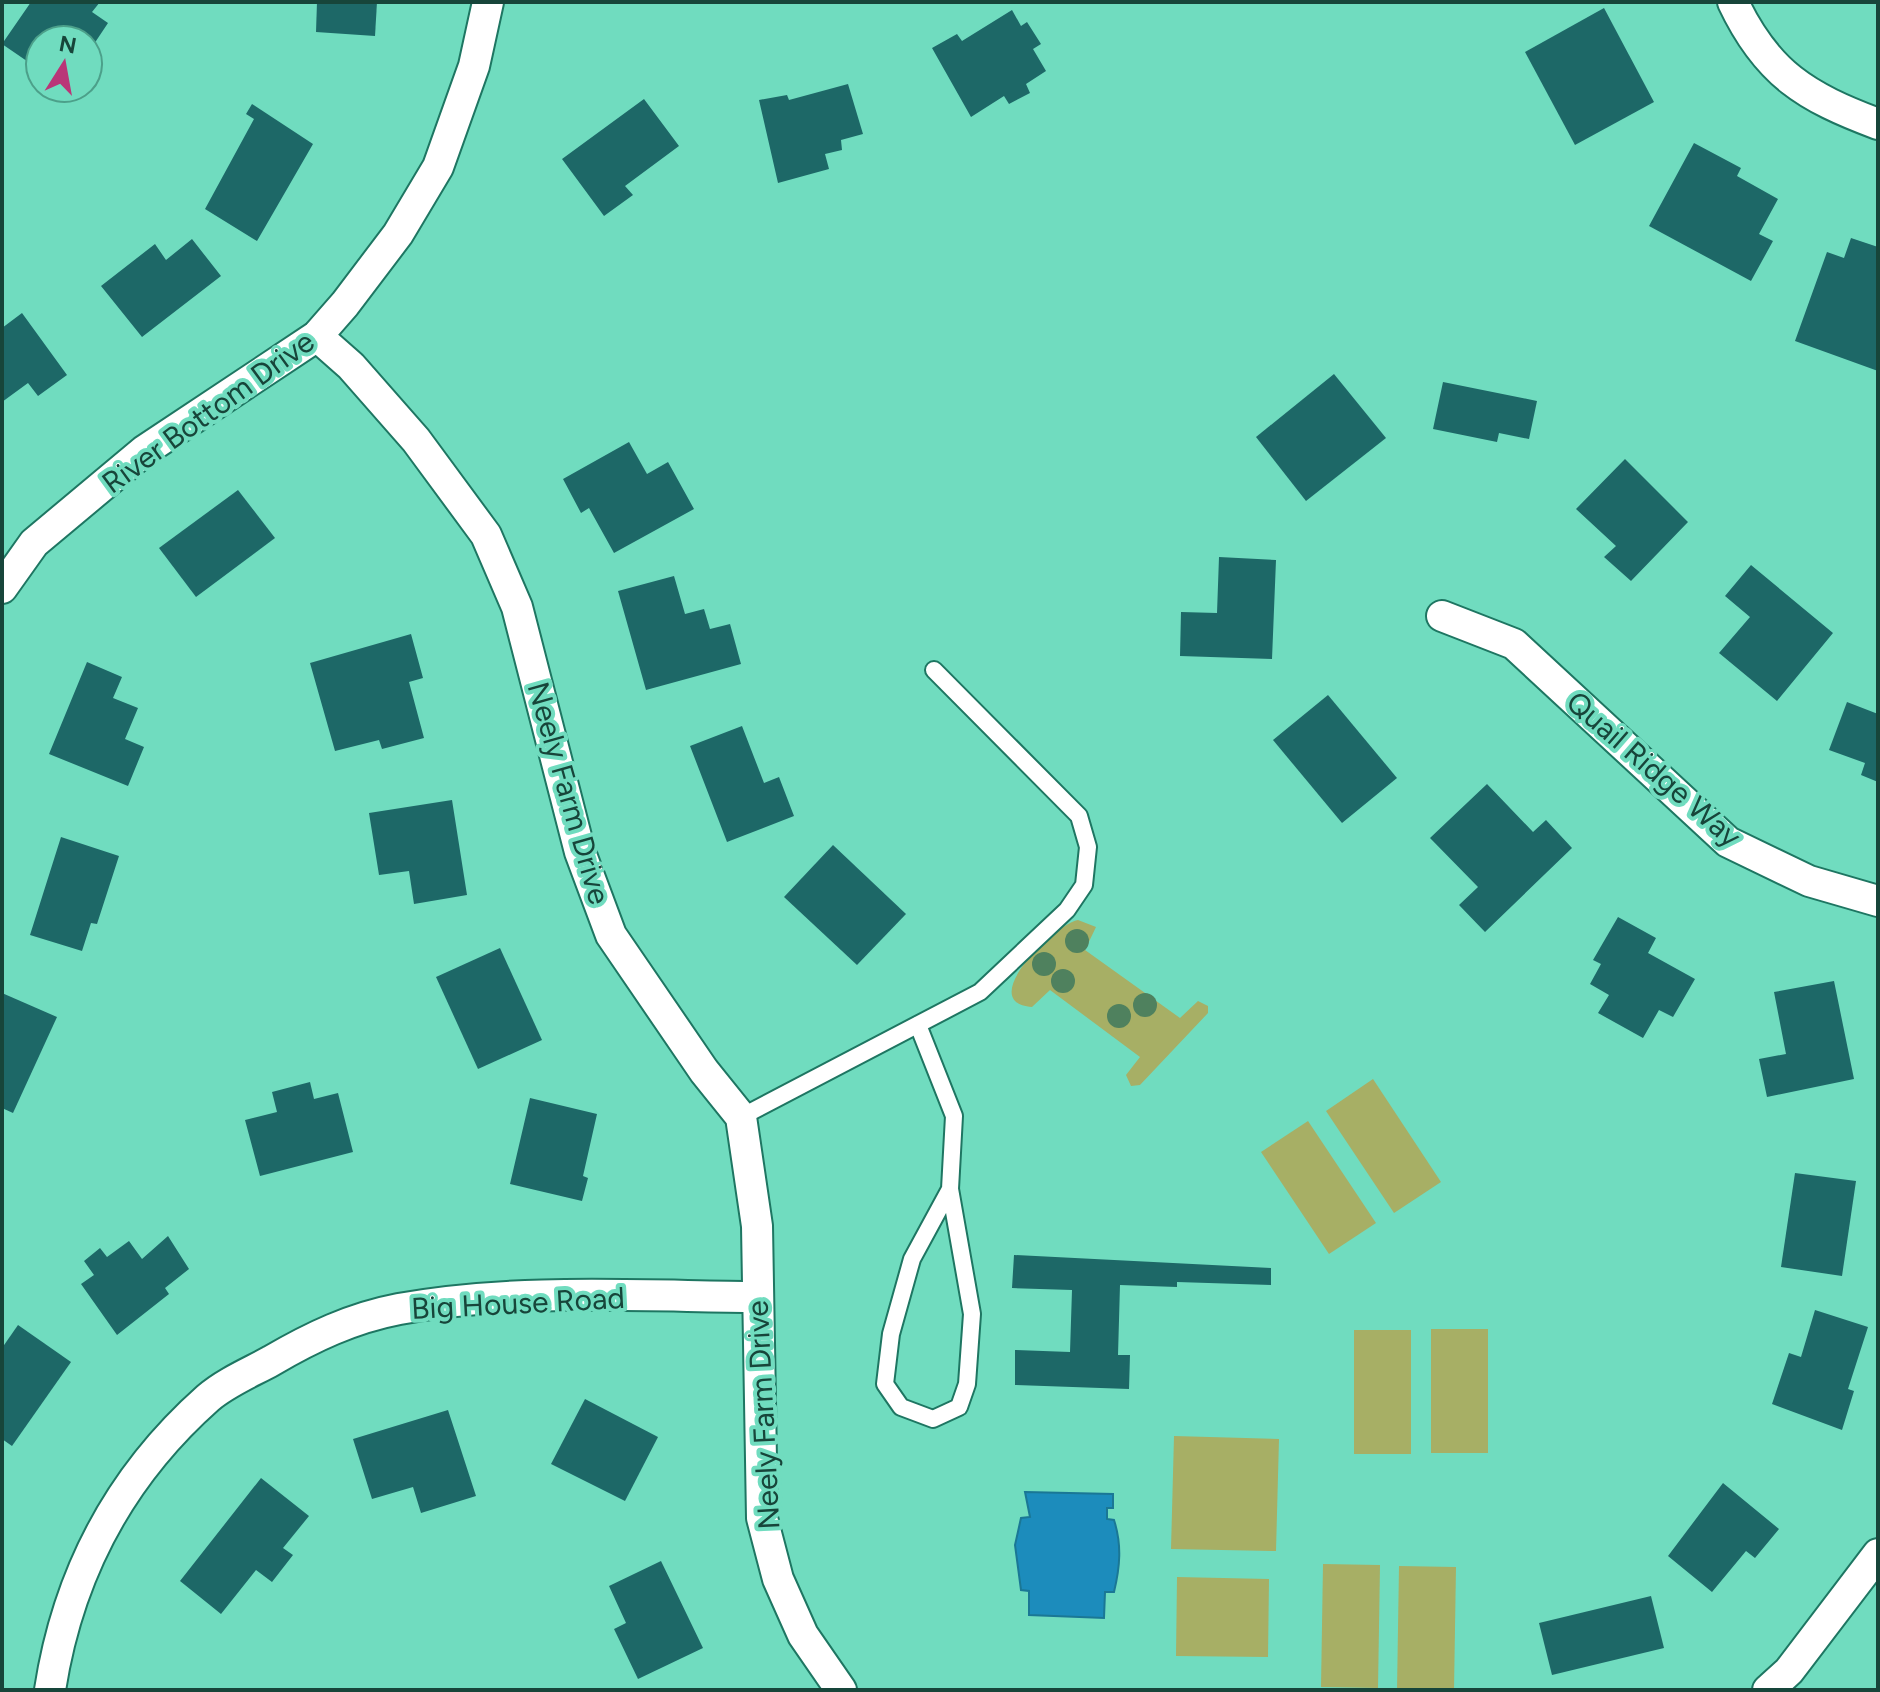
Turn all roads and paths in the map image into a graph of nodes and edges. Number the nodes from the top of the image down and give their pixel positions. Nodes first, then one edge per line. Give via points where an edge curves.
1 (488, 2) edge
2 (1733, 2) edge
3 (1878, 124) edge
4 (317, 336) junction
5 (2, 588) edge
6 (1442, 616) dead end
7 (934, 670) dead end
8 (1878, 901) edge
9 (918, 1025) junction
10 (741, 1117) junction
11 (950, 1189) junction
12 (757, 1297) junction
13 (1878, 1554) edge
14 (50, 1690) edge
15 (841, 1690) edge
16 (1768, 1690) edge

1 - 4 street, River Bottom Drive via 474,66 438,167 398,234
2 - 3 street via 1769,63 1822,104
4 - 5 street, River Bottom Drive via 144,451 34,543
4 - 10 street, Neely Farm Drive via 416,440 486,535 517,607 580,852 611,935
6 - 8 street, Quail Ridge Way via 1514,644 1728,842 1809,881
7 - 9 lane via 1079,816 1088,847 1084,885 1067,910 980,992
9 - 10 lane
9 - 11 lane via 954,1116
10 - 12 street, Neely Farm Drive via 757,1226
11 - 11 lane via 912,1259 891,1334 885,1384 901,1407 933,1419 959,1407 967,1384 972,1314
12 - 14 street, Big House Road via 470,1299 397,1309 325,1329 210,1396 142,1469 102,1525 74,1590
12 - 15 street, Neely Farm Drive via 762,1518 778,1579 803,1635
13 - 16 street via 1789,1671

